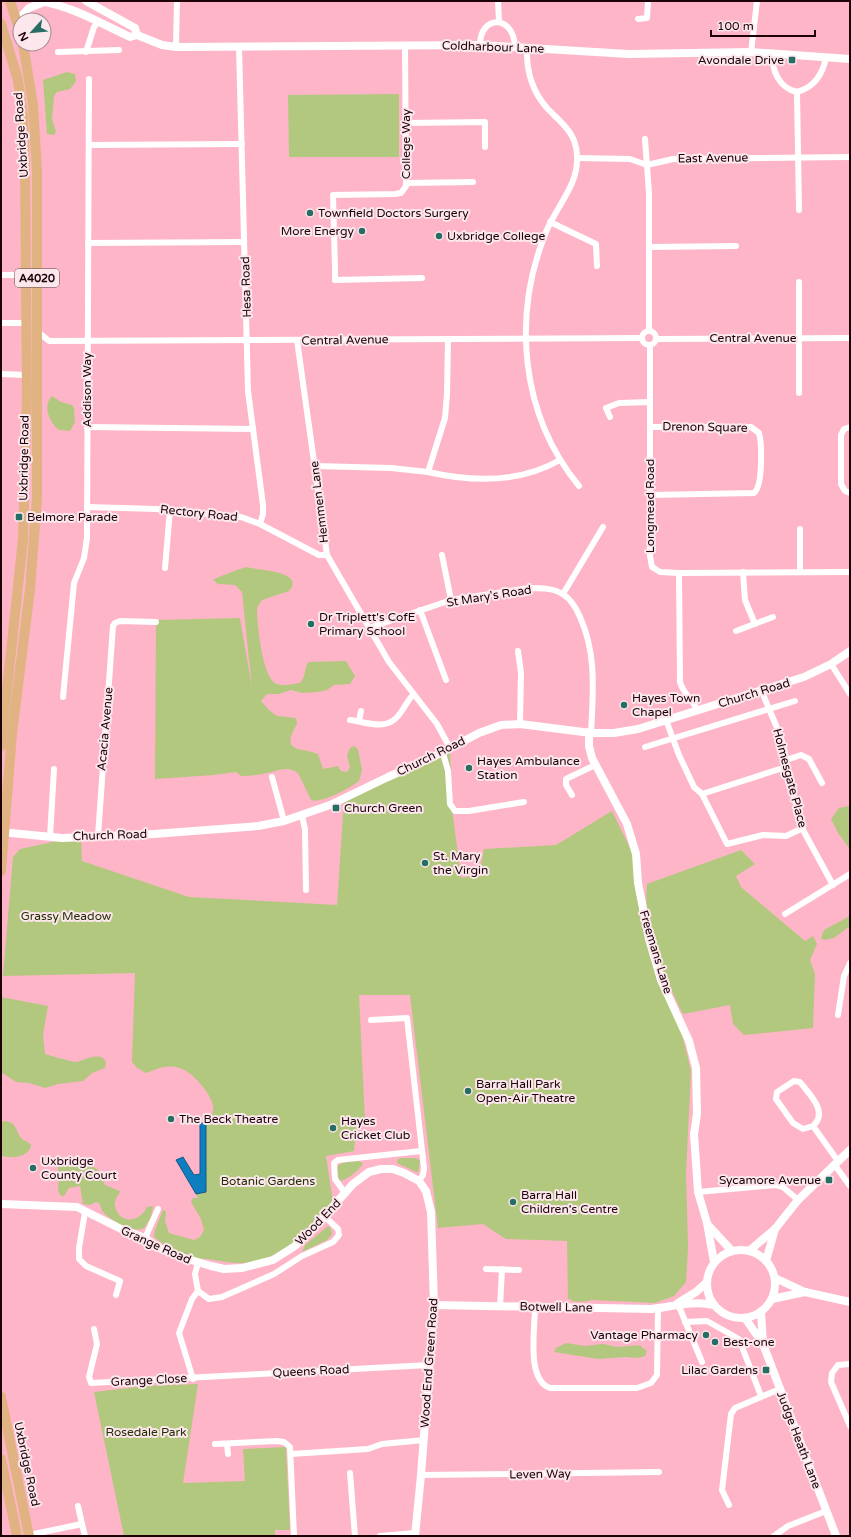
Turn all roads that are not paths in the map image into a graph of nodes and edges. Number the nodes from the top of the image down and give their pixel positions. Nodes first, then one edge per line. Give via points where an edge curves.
1 (10, 1) edge
2 (41, 1) edge
3 (86, 1) edge
4 (177, 1) edge
5 (498, 1) edge
6 (648, 1) edge
7 (757, 1) edge
8 (14, 12) edge
9 (25, 12) edge
10 (638, 19) dead end
11 (99, 21) junction
12 (499, 22) junction
13 (1, 24) edge
14 (137, 35) junction
15 (405, 45) junction
16 (480, 45) junction
17 (515, 46) junction
18 (176, 47) junction
19 (239, 47) junction
20 (526, 47) junction
21 (119, 50) dead end
22 (24, 52) edge
23 (58, 52) dead end
24 (86, 52) junction
25 (751, 52) junction
26 (772, 54) junction
27 (826, 57) junction
28 (850, 59) edge
29 (89, 80) dead end
30 (797, 92) junction
31 (406, 123) junction
32 (645, 139) dead end
33 (242, 144) junction
34 (89, 145) junction
35 (485, 147) dead end
36 (798, 157) junction
37 (850, 157) edge
38 (578, 158) junction
39 (647, 165) junction
40 (37, 171) junction
41 (25, 175) junction
42 (473, 182) dead end
43 (407, 183) junction
44 (799, 210) dead end
45 (550, 222) junction
46 (244, 242) junction
47 (88, 243) junction
48 (736, 246) dead end
49 (649, 247) junction
50 (597, 266) dead end
51 (26, 274) junction
52 (1, 275) edge
53 (422, 278) dead end
54 (799, 282) dead end
55 (1, 323) edge
56 (26, 324) junction
57 (37, 331) junction
58 (649, 331) junction
59 (642, 338) junction
60 (799, 338) junction
61 (850, 338) edge
62 (448, 339) junction
63 (527, 339) junction
64 (657, 339) junction
65 (247, 340) junction
66 (297, 340) junction
67 (49, 341) junction
68 (87, 341) junction
69 (650, 346) junction
70 (37, 350) junction
71 (1, 374) edge
72 (26, 375) junction
73 (799, 393) dead end
74 (650, 402) junction
75 (610, 416) dead end
76 (87, 427) junction
77 (650, 427) junction
78 (850, 427) edge
79 (253, 429) junction
80 (560, 460) junction
81 (316, 466) junction
82 (428, 472) junction
83 (579, 486) dead end
84 (850, 493) edge
85 (650, 495) junction
86 (37, 498) junction
87 (25, 507) junction
88 (87, 507) junction
89 (170, 510) junction
90 (260, 524) junction
91 (603, 527) dead end
92 (800, 529) dead end
93 (442, 555) dead end
94 (327, 556) junction
95 (165, 568) dead end
96 (743, 572) junction
97 (800, 572) junction
98 (850, 572) edge
99 (679, 573) junction
100 (563, 594) junction
101 (451, 600) junction
102 (420, 610) junction
103 (773, 617) dead end
104 (156, 622) dead end
105 (756, 624) junction
106 (369, 628) junction
107 (736, 631) dead end
108 (518, 650) dead end
109 (850, 651) edge
110 (831, 664) junction
111 (446, 680) dead end
112 (762, 691) junction
113 (4, 693) edge
114 (850, 694) edge
115 (413, 695) junction
116 (63, 697) dead end
117 (795, 701) dead end
118 (697, 710) junction
119 (768, 710) junction
120 (361, 711) dead end
121 (350, 720) dead end
122 (666, 720) junction
123 (359, 721) junction
124 (520, 724) junction
125 (590, 733) junction
126 (673, 739) junction
127 (1, 746) edge
128 (450, 748) junction
129 (645, 748) dead end
130 (443, 753) junction
131 (786, 760) junction
132 (595, 765) junction
133 (786, 767) junction
134 (54, 769) dead end
135 (272, 777) dead end
136 (822, 783) dead end
137 (702, 794) junction
138 (572, 795) dead end
139 (524, 802) dead end
140 (302, 816) junction
141 (284, 821) junction
142 (803, 828) junction
143 (3, 833) edge
144 (98, 836) junction
145 (50, 837) junction
146 (1, 872) edge
147 (850, 874) edge
148 (833, 885) junction
149 (306, 890) dead end
150 (785, 914) dead end
151 (850, 963) edge
152 (838, 1015) dead end
153 (371, 1020) dead end
154 (813, 1126) junction
155 (850, 1150) edge
156 (421, 1151) junction
157 (836, 1162) junction
158 (419, 1181) junction
159 (850, 1186) edge
160 (426, 1191) joint
161 (698, 1192) junction
162 (345, 1193) junction
163 (798, 1200) junction
164 (1, 1204) edge
165 (158, 1209) dead end
166 (85, 1212) junction
167 (325, 1216) junction
168 (707, 1223) junction
169 (775, 1229) junction
170 (144, 1238) junction
171 (732, 1251) junction
172 (749, 1251) junction
173 (766, 1260) junction
174 (714, 1262) junction
175 (198, 1263) junction
176 (486, 1269) dead end
177 (502, 1269) junction
178 (519, 1270) dead end
179 (775, 1278) junction
180 (707, 1282) junction
181 (198, 1291) junction
182 (805, 1292) junction
183 (116, 1295) dead end
184 (772, 1299) junction
185 (850, 1302) edge
186 (678, 1304) junction
187 (434, 1305) junction
188 (714, 1305) junction
189 (500, 1307) junction
190 (535, 1307) junction
191 (658, 1308) junction
192 (762, 1312) junction
193 (744, 1318) junction
194 (685, 1322) junction
195 (94, 1329) dead end
196 (763, 1344) junction
197 (702, 1362) dead end
198 (850, 1364) edge
199 (429, 1365) junction
200 (193, 1379) junction
201 (780, 1389) junction
202 (761, 1396) junction
203 (1, 1397) edge
204 (850, 1426) edge
205 (424, 1440) junction
206 (215, 1444) dead end
207 (227, 1444) junction
208 (228, 1454) dead end
209 (291, 1454) junction
210 (1, 1459) edge
211 (659, 1472) dead end
212 (350, 1473) dead end
213 (421, 1475) junction
214 (729, 1505) dead end
215 (78, 1506) dead end
216 (826, 1511) junction
217 (82, 1524) junction
218 (415, 1534) edge
219 (776, 1535) edge
220 (17, 1536) edge
221 (29, 1536) edge
222 (85, 1536) edge
223 (294, 1536) edge
224 (356, 1536) edge
225 (380, 1536) edge
226 (836, 1536) edge

1 - 8 main road
2 - 9 street, Coldharbour Lane
2 - 11 street, Coldharbour Lane via 68,8
3 - 14 street, Coldharbour Lane via 135,28
4 - 18 street
5 - 12 street
6 - 10 street via 646,18
7 - 25 street
11 - 14 street, Coldharbour Lane via 130,37
11 - 24 street
12 - 16 street via 486,27
12 - 17 street via 510,28
13 - 41 main road, Uxbridge Road / A4020 via 18,80 22,106
14 - 18 street, Coldharbour Lane via 162,45
15 - 16 street, Coldharbour Lane
15 - 19 street, Coldharbour Lane
15 - 31 street, College Way
16 - 17 street, Coldharbour Lane
17 - 20 street, Coldharbour Lane
18 - 19 street, Coldharbour Lane
19 - 33 street, Hesa Road
20 - 25 street, Coldharbour Lane via 629,54
20 - 38 street via 527,66 533,86 548,109 570,132
21 - 24 street
22 - 40 main road, Uxbridge Road / A4020 via 33,105
23 - 24 street
25 - 26 street, Coldharbour Lane
26 - 27 street, Coldharbour Lane
26 - 30 street via 776,78 787,88
27 - 28 street, Coldharbour Lane
27 - 30 street via 824,69 818,79 808,88
29 - 34 street, Addison Way
30 - 36 street
31 - 35 street via 485,122
31 - 43 street, College Way
32 - 39 street
33 - 34 street
33 - 46 street, Hesa Road
34 - 47 street, Addison Way
36 - 37 street, East Avenue
36 - 39 street, East Avenue via 673,159
36 - 44 street
38 - 39 street via 630,159
38 - 45 street via 572,187
39 - 49 street
40 - 41 main road
40 - 57 main road, Uxbridge Road / A4020
41 - 51 main road, Uxbridge Road / A4020
42 - 43 street
43 - 53 street, College Way via 405,189 398,194 333,194 335,280
45 - 50 street via 596,244
45 - 63 street via 533,272
46 - 47 street
46 - 65 street, Hesa Road
47 - 68 street, Addison Way
48 - 49 street
49 - 58 street
51 - 52 street
51 - 56 main road, Uxbridge Road / A4020
54 - 60 street
55 - 56 street
56 - 72 main road, Uxbridge Road / A4020
57 - 67 street
57 - 70 main road, Uxbridge Road / A4020
58 - 59 street via 644,333
58 - 64 street via 655,333
59 - 63 street, Central Avenue
59 - 69 street via 644,344
60 - 61 street, Central Avenue
60 - 64 street, Central Avenue
60 - 73 street
62 - 63 street, Central Avenue
62 - 66 street, Central Avenue
62 - 82 street via 445,418
63 - 80 street via 529,375 536,407
64 - 69 street
65 - 66 street, Central Avenue
65 - 68 street, Central Avenue
65 - 79 street, Hesa Road via 248,391
66 - 81 street, Hemmen Lane
67 - 68 street, Central Avenue
67 - 70 street
68 - 76 street, Addison Way
69 - 74 street, Longmead Road
70 - 86 main road, Uxbridge Road / A4020
71 - 72 street
72 - 87 main road, Uxbridge Road / A4020
74 - 75 street via 613,405 606,408
74 - 77 street, Longmead Road
76 - 79 street
76 - 88 street, Addison Way
77 - 85 street, Longmead Road
77 - 85 street, Drenon Square via 751,427 759,433 760,442 760,484 754,493
78 - 84 street via 842,430 841,484 844,491
79 - 90 street, Hesa Road via 264,510
80 - 82 street via 535,471 506,477 474,479
80 - 83 street
81 - 82 street via 392,468
81 - 94 street, Hemmen Lane
85 - 99 street, Longmead Road via 651,564 657,571
86 - 87 main road via 33,507
86 - 143 main road, Uxbridge Road / A4020 via 30,589
87 - 113 main road, Uxbridge Road / A4020 via 20,585
88 - 89 street, Rectory Road
88 - 116 street, Addison Way via 86,546 74,583
89 - 90 street, Rectory Road via 238,516
89 - 95 street
90 - 94 street, Rectory Road via 319,555
91 - 100 street
92 - 97 street
93 - 101 street
94 - 106 street, Hemmen Lane
96 - 97 street, Longmead Road
96 - 99 street, Longmead Road
96 - 105 street via 745,600
97 - 98 street, Longmead Road
99 - 118 street via 680,682
100 - 101 street, St Mary's Road via 529,588
100 - 125 street via 578,613 591,652 593,671
101 - 102 street, St Mary's Road
102 - 106 street, St Mary's Road
102 - 111 street
103 - 105 street
104 - 144 street, Acacia Avenue via 120,621 115,622 113,626
105 - 107 street
106 - 115 street, Hemmen Lane via 395,672
108 - 124 street
109 - 110 street, Church Road
110 - 112 street, Church Road via 804,677
110 - 114 street
112 - 118 street, Church Road
112 - 119 street, Holmesgate Place
113 - 127 main road, Uxbridge Road / A4020
115 - 123 street via 399,715 388,724
115 - 128 street, Hemmen Lane via 440,729
117 - 119 street
118 - 122 street, Church Road
119 - 126 street
119 - 131 street, Holmesgate Place
120 - 123 street
121 - 123 street
122 - 125 street, Church Road via 628,731
122 - 126 street
124 - 125 street, Church Road
124 - 128 street, Church Road via 501,725 486,730
125 - 132 street, Freemans Lane via 590,752
126 - 129 street
126 - 137 street via 694,787
128 - 130 street, Church Road
130 - 139 street via 448,771 450,804 455,811
130 - 140 street, Church Road
131 - 133 street, Holmesgate Place
131 - 136 street via 802,755 809,759
132 - 138 street via 566,779 566,785
132 - 161 street, Freemans Lane via 627,824 636,854 638,883 649,939 662,980 690,1041 696,1068 697,1114 694,1134
133 - 137 street
133 - 142 street, Holmesgate Place
134 - 145 street
135 - 141 street
137 - 142 street via 727,844 763,835 786,836
140 - 141 street, Church Road
140 - 149 street via 305,829
141 - 144 street, Church Road via 228,829
142 - 148 street, Holmesgate Place
143 - 145 street, Church Road
143 - 146 main road, Uxbridge Road / A4020
144 - 145 street, Church Road
147 - 148 street
148 - 150 street
151 - 152 street via 844,976
153 - 156 street via 407,1018
154 - 154 street via 805,1129 795,1125 777,1101 777,1092 794,1081 800,1082 819,1110 818,1119
154 - 157 street
155 - 157 street
156 - 158 street via 424,1170
156 - 162 street via 338,1160 334,1163 335,1179
157 - 159 street
157 - 163 street
158 - 160 street, Wood End
158 - 162 street, Wood End via 399,1171 377,1169 363,1176
160 - 187 street, Wood End Green Road via 432,1220
161 - 163 street via 776,1185 783,1187
161 - 168 street, Freemans Lane
162 - 167 street, Wood End
163 - 169 street
164 - 166 street, Grange Road via 77,1207
165 - 170 street
166 - 170 street, Grange Road
166 - 183 street via 79,1259 86,1266 120,1281
167 - 175 street, Wood End via 295,1246 263,1264 224,1268
167 - 181 street via 338,1229 339,1235 333,1242 302,1256 274,1274 222,1297 209,1299
168 - 171 street, Freemans Lane
168 - 174 street, Freemans Lane
169 - 172 street
169 - 173 street
170 - 175 street, Grange Road via 159,1248
171 - 172 street
171 - 174 street
172 - 173 street
173 - 179 street
174 - 180 street via 709,1270
175 - 181 street, Grange Road via 195,1274
176 - 177 street
177 - 178 street
177 - 189 street
179 - 182 street
179 - 184 street
180 - 186 street, Botwell Lane
180 - 188 street via 708,1295
181 - 200 street, Grange Close via 192,1299 179,1333
182 - 184 street
182 - 185 street
184 - 192 street
186 - 188 street, Botwell Lane
186 - 191 street, Botwell Lane
186 - 194 street
187 - 189 street, Botwell Lane
187 - 199 street, Wood End Green Road
188 - 193 street via 726,1315
189 - 190 street, Botwell Lane
190 - 191 street, Botwell Lane
190 - 191 street via 535,1370 544,1385 550,1388 630,1389 645,1386 657,1375
192 - 193 street
192 - 196 street, Judge Heath Lane
193 - 196 street, Judge Heath Lane
194 - 197 street
194 - 202 street via 707,1321 739,1339
195 - 200 street, Grange Close via 97,1344 89,1377 91,1383
196 - 201 street, Judge Heath Lane
198 - 204 street via 838,1365 832,1373 831,1382
199 - 200 street, Queens Road
199 - 205 street, Wood End Green Road
201 - 202 street
201 - 216 street, Judge Heath Lane
202 - 214 street via 735,1408 732,1414 722,1490
203 - 221 main road, Uxbridge Road
205 - 209 street via 382,1444 368,1449
205 - 213 street, Wood End Green Road
206 - 207 street
207 - 208 street
207 - 209 street via 284,1442 290,1447
209 - 223 street
210 - 220 main road, Uxbridge Road
211 - 213 street, Leven Way
212 - 224 street
213 - 218 street, Wood End Green Road
215 - 217 street
216 - 219 street via 788,1526
216 - 226 street, Judge Heath Lane
217 - 221 street
217 - 222 street
218 - 225 street

